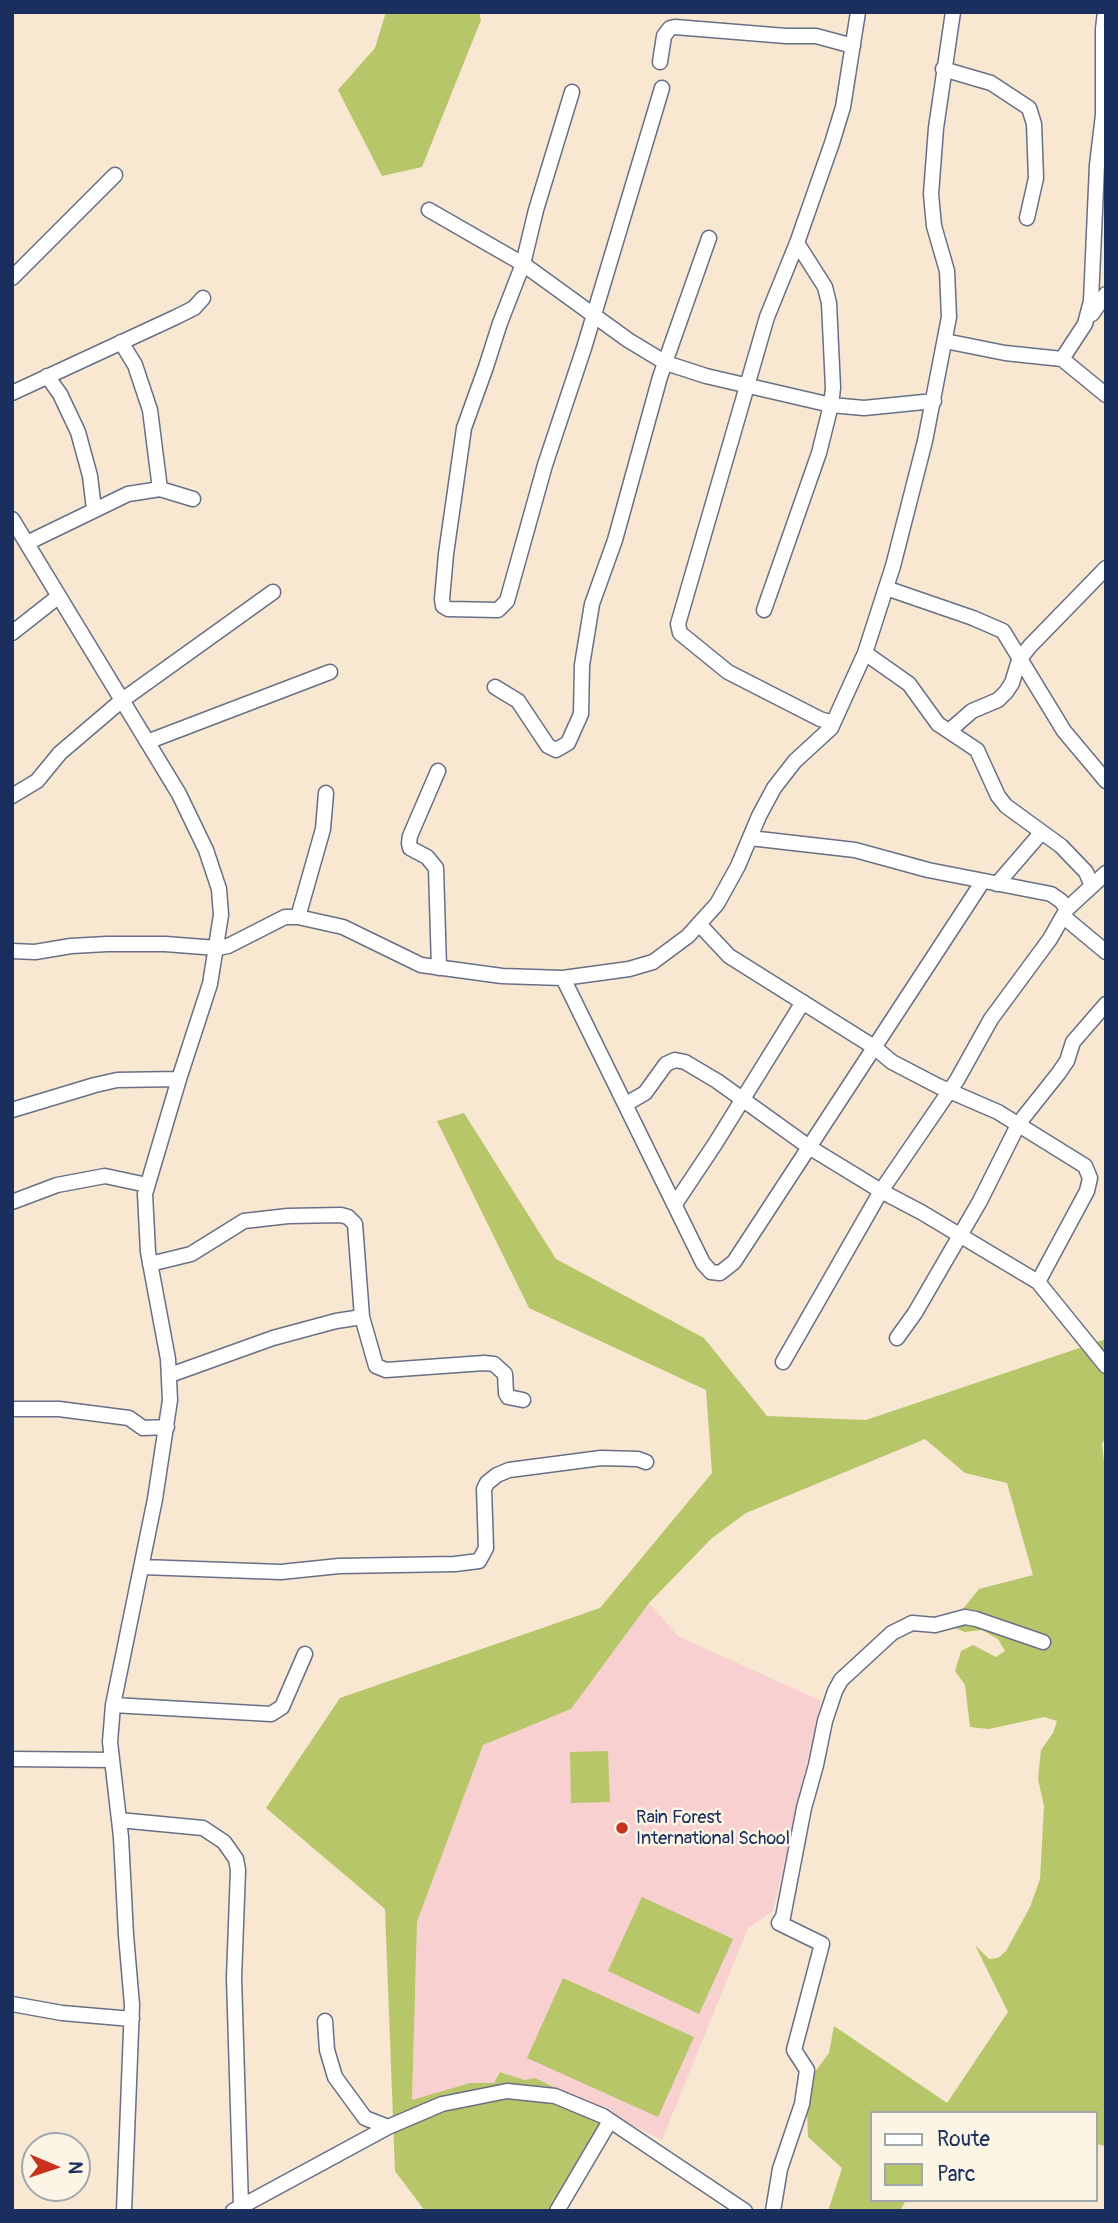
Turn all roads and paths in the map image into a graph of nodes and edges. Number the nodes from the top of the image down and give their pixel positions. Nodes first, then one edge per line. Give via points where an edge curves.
1 (858, 12) edge
2 (953, 12) edge
3 (1105, 12) edge
4 (853, 46) junction
5 (660, 62) dead end
6 (943, 69) junction
7 (662, 88) dead end
8 (572, 92) dead end
9 (1104, 115) edge
10 (115, 175) dead end
11 (429, 210) dead end
12 (1027, 218) dead end
13 (709, 238) dead end
14 (797, 243) junction
15 (523, 264) junction
16 (12, 278) edge
17 (1106, 294) edge
18 (203, 298) dead end
19 (593, 316) junction
20 (1085, 324) junction
21 (946, 341) junction
22 (121, 342) junction
23 (1062, 359) junction
24 (666, 363) junction
25 (47, 376) junction
26 (748, 386) junction
27 (12, 393) edge
28 (1106, 395) edge
29 (934, 401) junction
30 (831, 405) junction
31 (160, 489) junction
32 (193, 499) dead end
33 (94, 509) junction
34 (12, 519) edge
35 (27, 542) junction
36 (1106, 568) edge
37 (886, 588) junction
38 (272, 592) dead end
39 (59, 596) junction
40 (764, 610) dead end
41 (12, 633) edge
42 (866, 653) junction
43 (1019, 660) junction
44 (330, 673) dead end
45 (495, 687) dead end
46 (121, 701) junction
47 (833, 723) junction
48 (949, 731) junction
49 (147, 742) junction
50 (438, 771) dead end
51 (1103, 772) edge
52 (326, 793) dead end
53 (12, 796) edge
54 (1041, 833) junction
55 (750, 838) junction
56 (1106, 873) edge
57 (990, 883) junction
58 (1092, 886) junction
59 (1066, 913) junction
60 (298, 917) junction
61 (699, 924) junction
62 (217, 948) junction
63 (12, 951) edge
64 (1106, 952) edge
65 (439, 968) junction
66 (563, 978) junction
67 (803, 1002) junction
68 (1106, 1004) edge
69 (874, 1047) junction
70 (179, 1079) junction
71 (948, 1090) junction
72 (742, 1100) junction
73 (626, 1104) junction
74 (12, 1110) edge
75 (1019, 1123) junction
76 (809, 1147) junction
77 (147, 1185) junction
78 (881, 1191) junction
79 (12, 1202) edge
80 (675, 1204) junction
81 (960, 1236) junction
82 (150, 1264) junction
83 (1038, 1282) junction
84 (362, 1317) junction
85 (897, 1338) dead end
86 (783, 1362) dead end
87 (1106, 1366) edge
88 (170, 1376) junction
89 (523, 1400) dead end
90 (15, 1409) dead end
91 (167, 1427) junction
92 (646, 1462) dead end
93 (142, 1567) junction
94 (1043, 1642) dead end
95 (305, 1654) dead end
96 (113, 1705) junction
97 (12, 1759) edge
98 (112, 1760) junction
99 (119, 1820) junction
100 (12, 2004) edge
101 (132, 2019) junction
102 (325, 2021) dead end
103 (610, 2121) junction
104 (388, 2127) junction
105 (237, 2209) edge
106 (124, 2211) edge
107 (557, 2211) edge
108 (745, 2211) edge
109 (774, 2211) edge

1 - 4 street
2 - 6 street
3 - 9 street
4 - 5 street via 816,36 675,27 664,36
4 - 14 street via 839,119
6 - 12 street via 991,83 1029,108 1036,178
6 - 21 street via 931,194 949,283
7 - 19 street
8 - 15 street
9 - 20 street via 1091,301
10 - 16 street
11 - 15 street
13 - 24 street
14 - 26 street via 767,317
14 - 30 street via 825,287 829,303
15 - 19 street
15 - 19 street via 464,428 446,554 445,608 492,611 507,601
17 - 20 street
18 - 22 street via 194,308
19 - 24 street
20 - 23 street
21 - 23 street
21 - 29 street
22 - 25 street
22 - 31 street via 135,365 150,410
23 - 28 street
24 - 26 street
24 - 45 street via 593,604 584,653 581,714 568,743 556,750 548,747 518,701
25 - 27 street
25 - 33 street via 78,432
26 - 30 street
26 - 47 street via 678,629 728,672
29 - 30 street via 864,408
29 - 37 street
30 - 40 street via 816,463
31 - 32 street
31 - 33 street via 128,494
33 - 35 street
34 - 35 street
35 - 39 street
36 - 43 street
37 - 42 street
37 - 43 street via 993,625 1009,638
38 - 46 street
39 - 41 street
39 - 46 street
42 - 47 street
42 - 48 street via 909,684 932,718
43 - 48 street via 1006,692
43 - 51 street via 1064,731
44 - 49 street
46 - 49 street
46 - 53 street via 60,753 37,781
47 - 55 street via 774,788
48 - 54 street via 977,750 998,796
49 - 62 street via 206,850 219,889
50 - 65 street via 409,843 436,868
52 - 60 street via 323,829
54 - 57 street
54 - 58 street via 1077,861
55 - 57 street via 855,850
55 - 61 street via 717,904
56 - 58 street
57 - 59 street via 1051,894 1061,901
57 - 69 street
58 - 59 street
59 - 64 street
59 - 71 street via 991,1019
60 - 62 street via 285,917
60 - 65 street via 343,927 421,965
61 - 66 street via 653,961
61 - 67 street via 729,956
62 - 63 street via 107,944
62 - 70 street
65 - 66 street
66 - 73 street
67 - 69 street
67 - 72 street
68 - 75 street via 1073,1042 1067,1061
69 - 71 street via 892,1062
69 - 76 street
70 - 74 street via 106,1083
70 - 77 street
71 - 75 street
71 - 78 street
72 - 73 street via 675,1060 666,1064 645,1093
72 - 76 street
72 - 80 street
73 - 80 street
75 - 81 street
75 - 83 street via 1085,1166 1090,1178
76 - 78 street
76 - 80 street via 725,1270 715,1273 707,1269
77 - 79 street via 106,1176 57,1185
77 - 82 street
78 - 81 street
78 - 86 street
81 - 83 street
81 - 85 street
82 - 84 street via 191,1254 244,1221 341,1214 355,1224
82 - 88 street
83 - 87 street
84 - 88 street via 288,1333
84 - 89 street via 372,1362 380,1369 494,1364 505,1374 508,1397
88 - 91 street
90 - 91 street via 59,1409 129,1418 143,1428
91 - 93 street
92 - 93 street via 601,1458 497,1475 484,1489 486,1548 479,1561 281,1572
93 - 96 street
94 - 109 street via 965,1617 935,1625 912,1623 892,1633 835,1691 779,1923 822,1944 794,2050 807,2070 806,2084 780,2169
95 - 96 street via 282,1707 271,1714
96 - 98 street
97 - 98 street
98 - 99 street
99 - 101 street
99 - 105 street via 203,1828 224,1842 236,1859
100 - 101 street
101 - 106 street
102 - 104 street via 335,2077 365,2118
103 - 104 street via 555,2096 507,2091 442,2104
103 - 107 street
103 - 108 street
104 - 105 street

